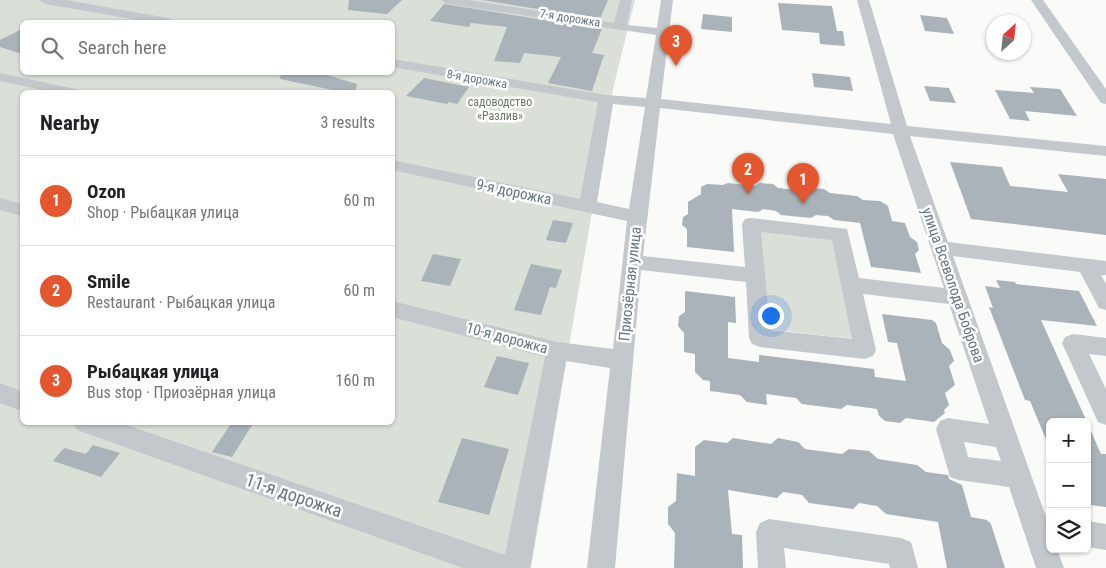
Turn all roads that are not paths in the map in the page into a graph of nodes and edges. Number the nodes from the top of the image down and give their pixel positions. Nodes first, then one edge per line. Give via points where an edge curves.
1 (45, 0) edge
2 (447, 0) edge
3 (626, 0) edge
4 (667, 0) edge
5 (863, 0) edge
6 (1037, 0) edge
7 (157, 20) edge
8 (620, 26) junction
9 (662, 32) junction
10 (395, 64) edge
11 (0, 77) edge
12 (61, 90) edge
13 (606, 99) junction
14 (1106, 100) edge
15 (651, 103) junction
16 (900, 130) junction
17 (1106, 151) edge
18 (395, 166) edge
19 (0, 204) edge
20 (587, 207) junction
21 (20, 209) edge
22 (636, 217) junction
23 (941, 248) junction
24 (632, 262) junction
25 (1086, 266) junction
26 (1106, 268) edge
27 (755, 276) junction
28 (851, 285) junction
29 (958, 298) junction
30 (1106, 302) edge
31 (395, 309) edge
32 (1106, 347) edge
33 (557, 351) junction
34 (623, 360) junction
35 (0, 393) edge
36 (20, 400) edge
37 (1106, 414) edge
38 (94, 425) edge
39 (1005, 436) junction
40 (1019, 476) junction
41 (1043, 527) edge
42 (1091, 535) edge
43 (1106, 537) edge
44 (502, 568) edge
45 (516, 568) edge
46 (601, 568) edge
47 (772, 568) edge
48 (904, 568) edge
49 (1050, 568) edge

1 - 7 street
2 - 8 street, 7-я дорожка
3 - 8 street
4 - 9 street, Приозёрная улица
5 - 16 street, улица Всеволода Боброва
6 - 14 street
8 - 9 street, 7-я дорожка
9 - 15 street, Приозёрная улица
10 - 13 street, 8-я дорожка
11 - 12 street
13 - 15 street, 8-я дорожка
13 - 20 street
15 - 16 street, 8-я дорожка
15 - 22 street, Приозёрная улица
16 - 17 street, 8-я дорожка
16 - 23 street, улица Всеволода Боброва
18 - 20 street, 9-я дорожка
19 - 21 street
20 - 22 street, 9-я дорожка
22 - 24 street, Приозёрная улица
23 - 25 street
23 - 29 street, улица Всеволода Боброва
24 - 27 street
24 - 34 street, Приозёрная улица
25 - 26 street
25 - 30 street
27 - 28 street via 750,224 840,234
27 - 28 street via 760,338 865,350
28 - 29 street
29 - 39 street, улица Всеволода Боброва
31 - 33 street, 10-я дорожка
32 - 37 street via 1073,343
33 - 34 street, 10-я дорожка
33 - 45 street
34 - 46 street, Приозёрная улица
35 - 36 street
38 - 44 street, 11-я дорожка
39 - 40 street, улица Всеволода Боброва
39 - 40 street via 948,429 959,468
40 - 41 street, улица Всеволода Боброва
41 - 49 street, улица Всеволода Боброва
42 - 43 street
47 - 48 street via 768,532 901,552

